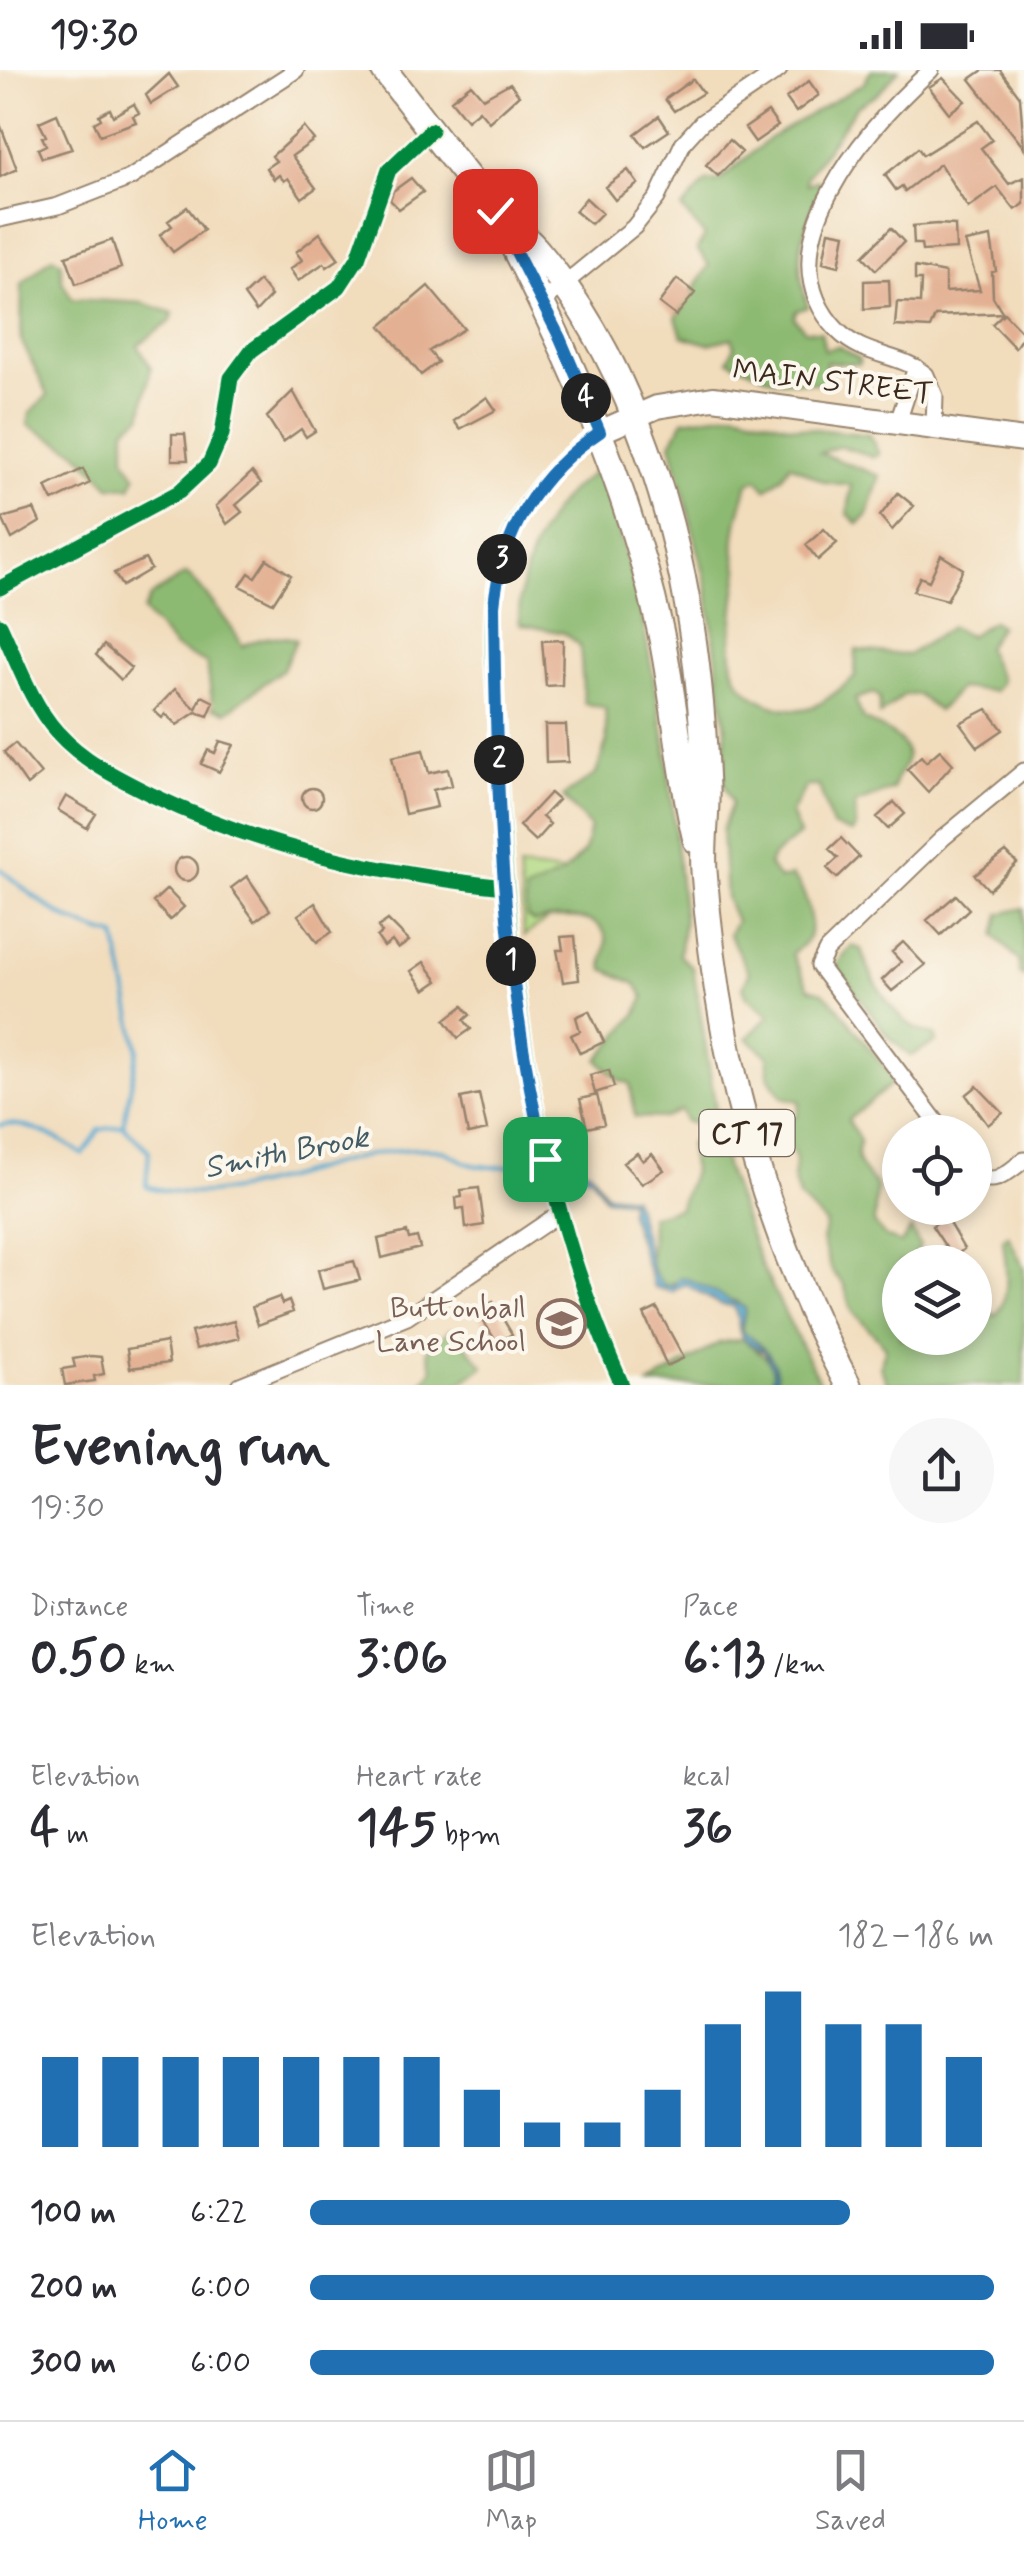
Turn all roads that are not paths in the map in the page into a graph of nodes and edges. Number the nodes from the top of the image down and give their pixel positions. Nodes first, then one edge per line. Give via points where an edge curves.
1 (296, 70) edge
2 (384, 70) edge
3 (779, 70) edge
4 (931, 70) edge
5 (431, 130) junction
6 (495, 211) junction
7 (0, 219) edge
8 (564, 285) junction
9 (542, 302) junction
10 (916, 368) junction
11 (634, 415) junction
12 (898, 422) junction
13 (934, 427) junction
14 (600, 432) junction
15 (1024, 440) edge
16 (0, 588) edge
17 (0, 625) edge
18 (1024, 770) edge
19 (703, 865) junction
20 (505, 887) junction
21 (931, 1115) edge
22 (1024, 1160) edge
23 (992, 1178) edge
24 (560, 1213) junction
25 (240, 1385) edge
26 (622, 1385) edge
27 (848, 1385) edge

1 - 7 street via 130,178 58,206
2 - 5 main road, CT 17
3 - 8 street via 702,122 634,226
4 - 10 street via 845,166 821,214 811,260 818,302 841,334 872,354
5 - 6 main road, CT 17
5 - 16 street via 389,170 358,258 340,287 250,351 231,378 222,434 209,464 179,492
6 - 8 main road, CT 17
6 - 9 main road, CT 17
8 - 9 street
8 - 11 main road, CT 17
9 - 14 main road, CT 17
10 - 12 street
10 - 13 street via 933,388
11 - 12 main road, MAIN STREET via 675,403 732,399
11 - 14 main road, MAIN STREET
11 - 19 main road, CT 17 via 674,533 696,636 706,793
12 - 13 main road, MAIN STREET
13 - 15 main road, MAIN STREET
14 - 19 main road, CT 17 via 660,627
14 - 20 street via 534,494 510,535 496,582
17 - 20 street via 57,732 130,784 208,820 310,854
18 - 21 street via 943,838 827,950 820,966
19 - 27 main road, CT 17 via 724,1030 749,1142 794,1275
20 - 24 street via 518,1030
22 - 23 street
24 - 25 street via 407,1317
24 - 26 street

